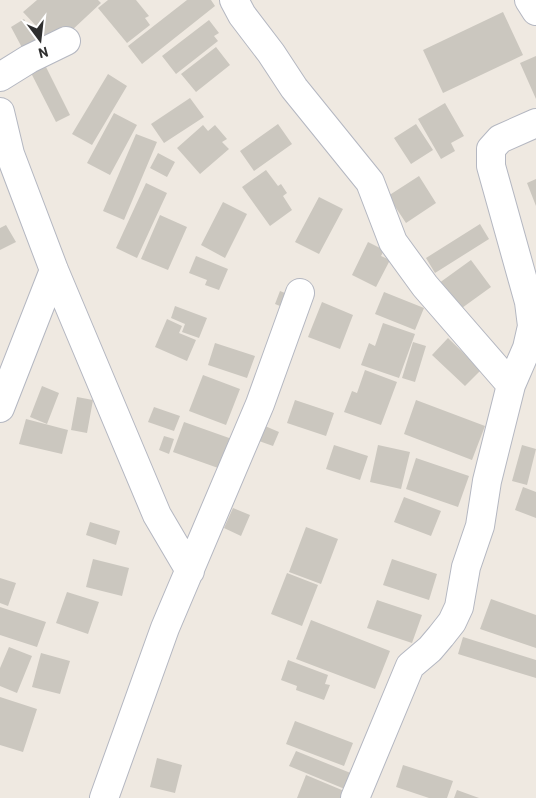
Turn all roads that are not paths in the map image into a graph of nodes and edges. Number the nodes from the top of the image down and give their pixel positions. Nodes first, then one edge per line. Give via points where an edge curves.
1 (234, 0) edge
2 (529, 0) edge
3 (536, 11) edge
4 (66, 40) dead end
5 (0, 78) edge
6 (0, 112) edge
7 (536, 123) edge
8 (54, 270) junction
9 (300, 293) dead end
10 (511, 385) junction
11 (0, 408) edge
12 (190, 571) junction
13 (104, 798) edge
14 (355, 798) edge

1 - 10 street via 294,88 370,182 393,242 432,294
2 - 3 street
4 - 5 street
6 - 8 street via 10,154
7 - 10 street via 500,139 491,149 491,166 529,302 532,326 528,348
8 - 11 street
8 - 12 street via 157,515
9 - 12 street via 260,404
10 - 14 street via 459,607 442,636 410,666
12 - 13 street via 165,628

